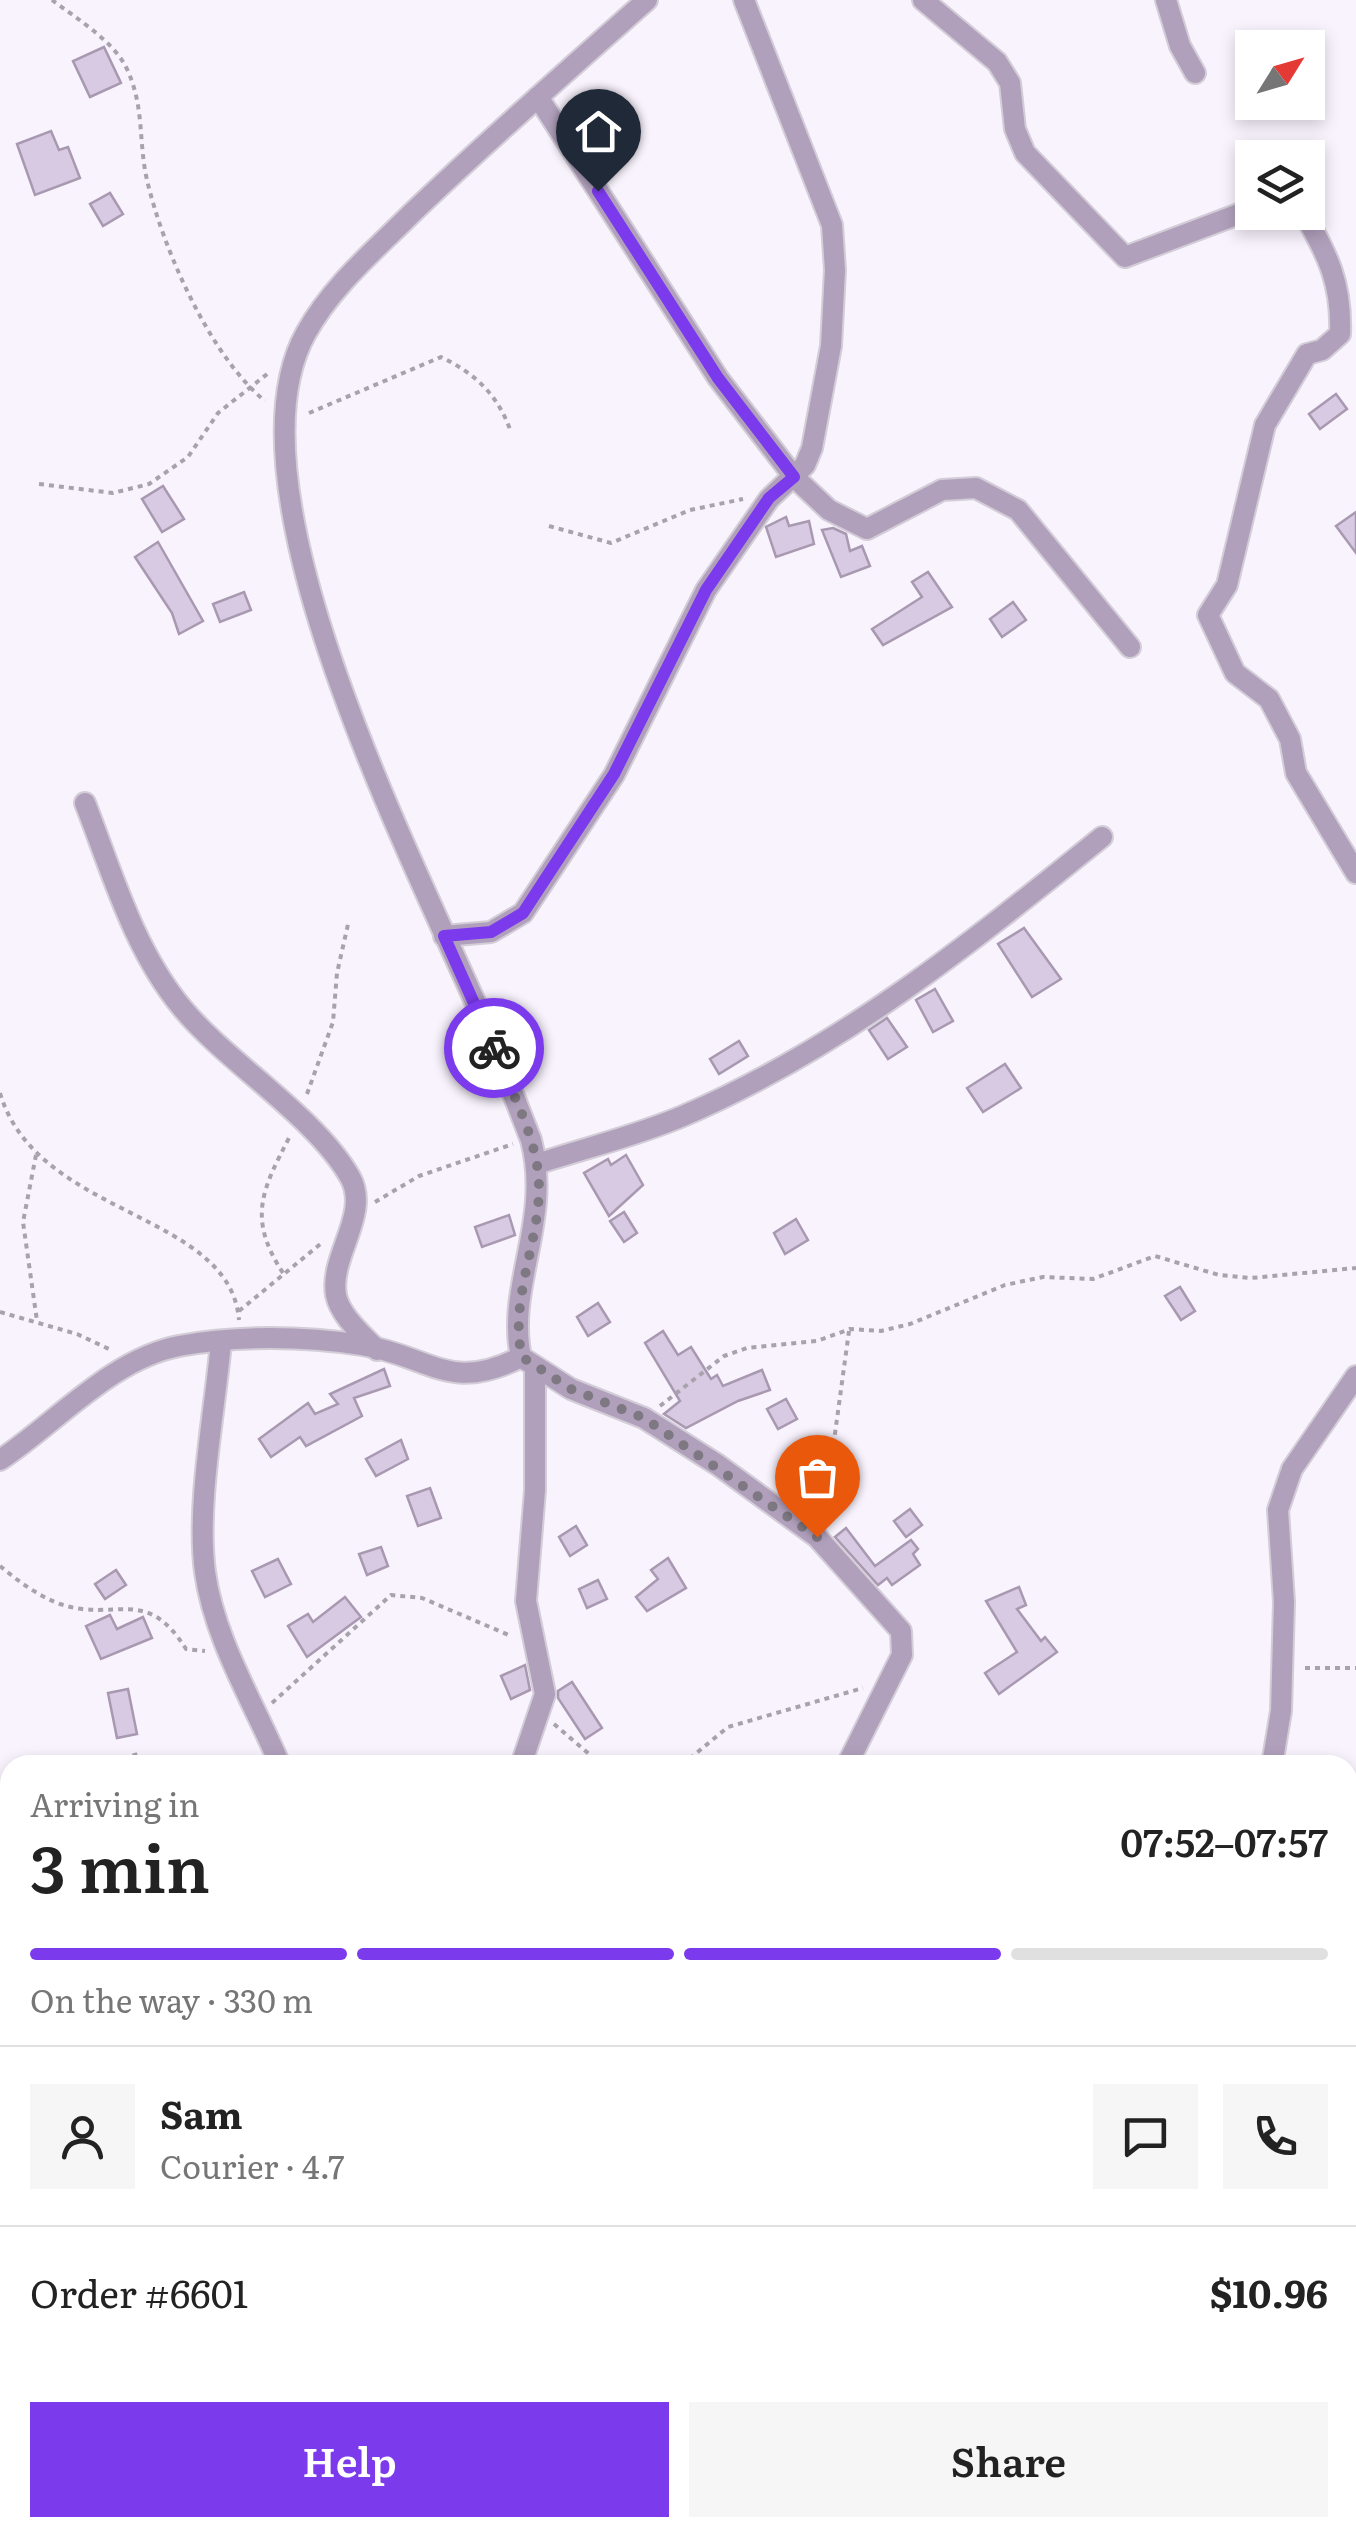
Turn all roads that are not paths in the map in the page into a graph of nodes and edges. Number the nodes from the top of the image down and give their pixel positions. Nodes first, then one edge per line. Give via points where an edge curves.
1 (647, 0) edge
2 (744, 0) edge
3 (923, 0) edge
4 (1166, 0) edge
5 (1194, 73) dead end
6 (538, 97) junction
7 (1235, 215) edge
8 (1314, 230) edge
9 (794, 477) junction
10 (1130, 647) dead end
11 (84, 803) dead end
12 (1102, 836) dead end
13 (1356, 873) edge
14 (444, 936) junction
15 (537, 1164) junction
16 (231, 1341) junction
17 (377, 1350) junction
18 (528, 1363) junction
19 (1356, 1376) edge
20 (0, 1460) edge
21 (276, 1755) edge
22 (524, 1755) edge
23 (852, 1755) edge
24 (1274, 1755) edge

1 - 6 street
2 - 9 street via 832,226 831,346 812,448
3 - 7 street via 997,62 1010,82 1024,152 1125,257
4 - 5 street
6 - 9 street via 718,378
6 - 14 street via 337,288 289,368 282,416 290,494 321,630
8 - 13 street via 1342,296 1340,334 1307,354 1265,425 1227,585 1208,615 1235,673 1270,700 1290,739 1296,773
9 - 10 street via 830,510 868,529 942,490 976,488 1018,510
9 - 14 street via 769,498 681,634 614,774 523,913 491,932
11 - 17 street via 139,940 183,1009 352,1180 355,1218 337,1271 336,1298
12 - 15 street via 887,1005 680,1117
14 - 15 street
15 - 18 street via 538,1209 522,1292
16 - 17 street via 314,1340
16 - 20 street via 177,1346 133,1362
16 - 21 street via 203,1532 205,1574
17 - 18 street via 462,1375
18 - 22 street via 535,1490 526,1601 544,1678
18 - 23 street via 571,1389 644,1418 718,1465 823,1544 901,1631 902,1655
19 - 24 street via 1282,1491 1281,1711

